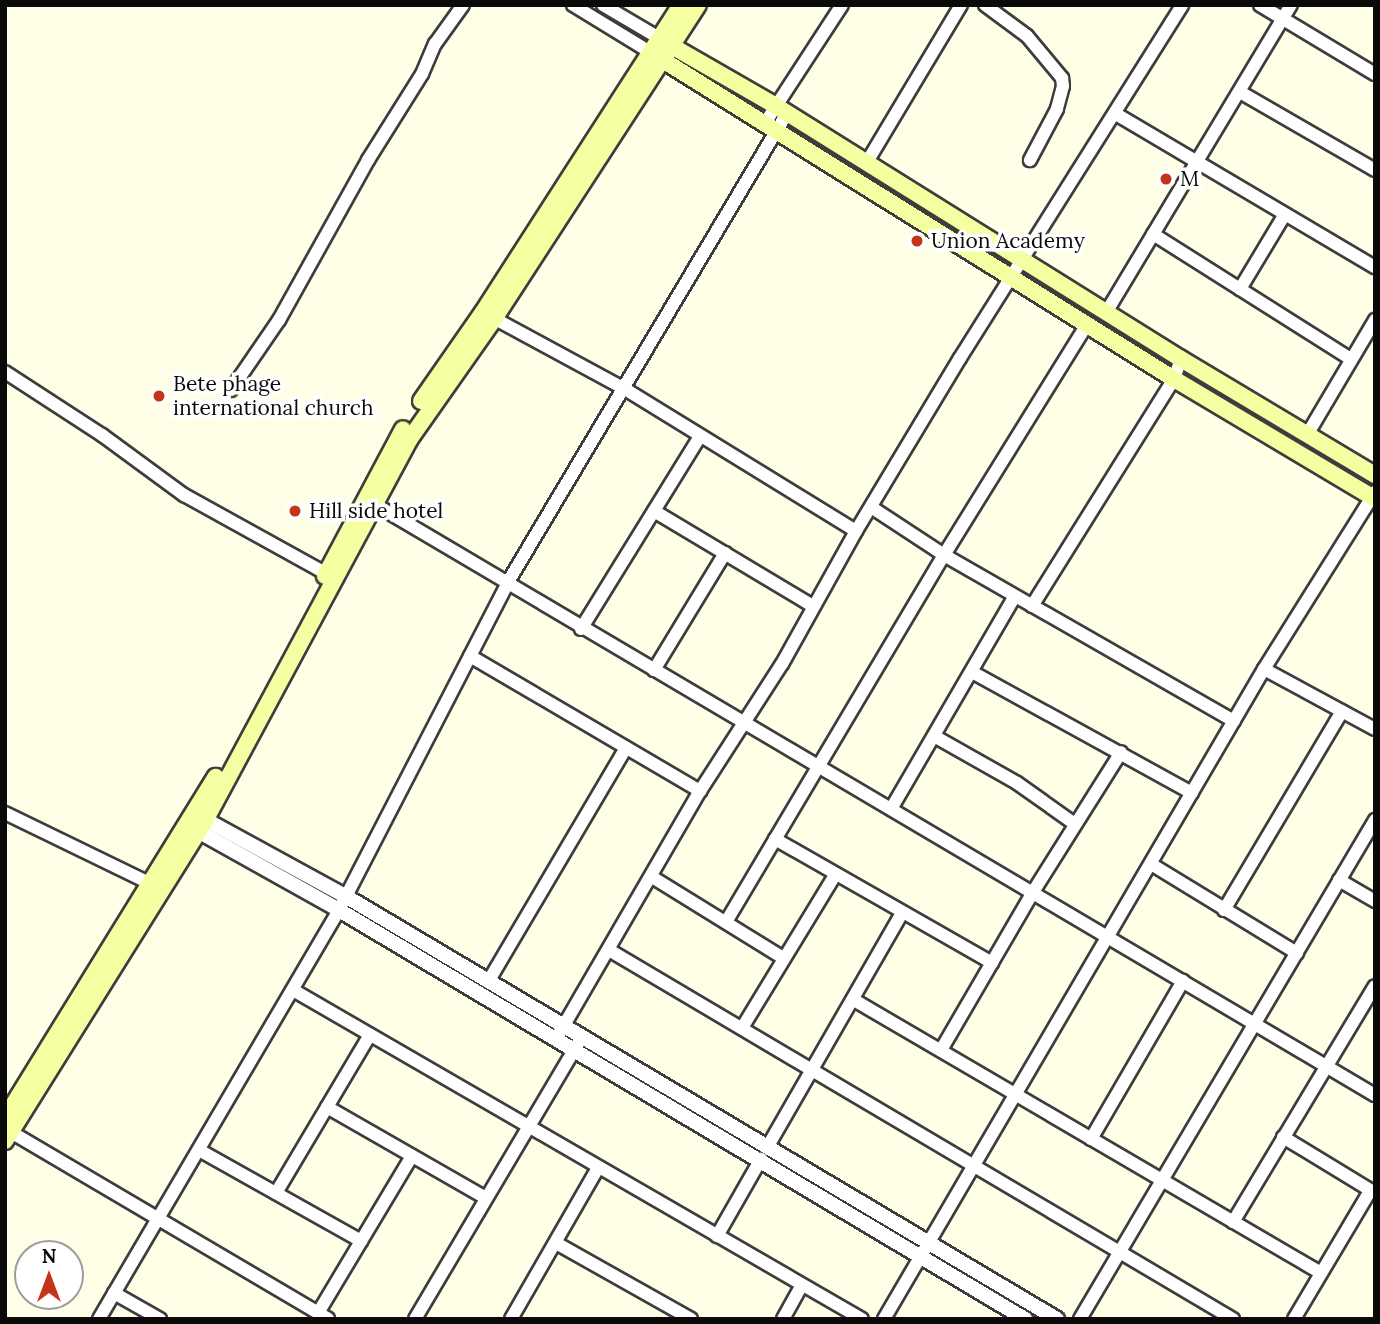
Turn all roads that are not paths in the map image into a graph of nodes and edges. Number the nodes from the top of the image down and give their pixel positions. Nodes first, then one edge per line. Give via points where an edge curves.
1 (463, 5) edge
2 (573, 5) edge
3 (603, 5) edge
4 (681, 5) edge
5 (698, 5) edge
6 (842, 5) edge
7 (961, 5) edge
8 (985, 5) edge
9 (1260, 5) edge
10 (1292, 5) edge
11 (1179, 6) edge
12 (1283, 19) junction
13 (661, 49) junction
14 (1375, 74) edge
15 (1240, 92) junction
16 (781, 109) junction
17 (1116, 114) junction
18 (771, 127) junction
19 (1030, 160) dead end
20 (867, 162) junction
21 (1196, 162) junction
22 (1375, 170) edge
23 (1285, 214) junction
24 (1153, 234) junction
25 (1023, 258) junction
26 (1375, 267) edge
27 (1011, 276) junction
28 (1240, 289) junction
29 (1107, 312) junction
30 (488, 316) junction
31 (1375, 320) edge
32 (1088, 323) junction
33 (1181, 359) junction
34 (1351, 359) junction
35 (5, 372) edge
36 (1174, 379) junction
37 (625, 389) junction
38 (231, 390) dead end
39 (1307, 435) junction
40 (700, 436) junction
41 (1375, 475) edge
42 (1374, 497) edge
43 (376, 505) junction
44 (871, 507) junction
45 (654, 511) junction
46 (856, 531) junction
47 (725, 553) junction
48 (944, 555) junction
49 (327, 574) junction
50 (508, 582) junction
51 (1015, 596) junction
52 (813, 606) junction
53 (1032, 606) junction
54 (581, 628) junction
55 (470, 656) junction
56 (1264, 669) junction
57 (654, 670) junction
58 (972, 672) junction
59 (1342, 711) junction
60 (744, 720) junction
61 (1234, 721) junction
62 (1375, 729) edge
63 (934, 736) junction
64 (625, 749) junction
65 (1121, 752) junction
66 (819, 765) junction
67 (700, 791) junction
68 (1192, 793) junction
69 (891, 809) junction
70 (5, 813) edge
71 (1375, 820) edge
72 (196, 822) junction
73 (1075, 824) junction
74 (775, 839) junction
75 (1150, 864) junction
76 (835, 875) junction
77 (652, 877) junction
78 (1339, 880) junction
79 (151, 884) junction
80 (1033, 892) junction
81 (347, 897) junction
82 (1375, 901) edge
83 (339, 910) junction
84 (1224, 910) junction
85 (902, 913) junction
86 (726, 922) junction
87 (1108, 936) junction
88 (609, 950) junction
89 (1297, 953) junction
90 (783, 958) junction
91 (992, 963) junction
92 (1183, 981) junction
93 (488, 982) junction
94 (293, 990) junction
95 (1373, 993) edge
96 (854, 1000) junction
97 (1254, 1022) junction
98 (742, 1028) junction
99 (560, 1033) junction
100 (370, 1035) junction
101 (578, 1043) junction
102 (941, 1050) junction
103 (1327, 1066) junction
104 (811, 1071) junction
105 (1015, 1095) junction
106 (1375, 1095) edge
107 (327, 1107) junction
108 (7, 1122) edge
109 (528, 1127) junction
110 (1283, 1137) junction
111 (1091, 1139) junction
112 (199, 1150) junction
113 (764, 1153) junction
114 (412, 1156) junction
115 (974, 1166) junction
116 (598, 1168) junction
117 (1162, 1180) junction
118 (1373, 1192) edge
119 (276, 1193) junction
120 (486, 1198) junction
121 (157, 1220) junction
122 (1233, 1222) junction
123 (717, 1236) junction
124 (361, 1241) junction
125 (928, 1242) junction
126 (556, 1243) junction
127 (1121, 1252) junction
128 (921, 1256) junction
129 (1321, 1273) junction
130 (802, 1285) junction
131 (114, 1293) junction
132 (1025, 1300) junction
133 (323, 1316) edge
134 (1019, 1317) edge
135 (99, 1319) edge
136 (160, 1319) edge
137 (415, 1319) edge
138 (511, 1319) edge
139 (691, 1319) edge
140 (783, 1319) edge
141 (862, 1319) edge
142 (884, 1319) edge
143 (1057, 1319) edge
144 (1080, 1319) edge
145 (1233, 1319) edge
146 (1294, 1319) edge

1 - 38 street via 368,160 279,320
2 - 13 street
3 - 13 street
4 - 13 main road
5 - 13 main road
6 - 16 street
7 - 20 street
8 - 19 street via 1027,36 1062,78 1057,109
9 - 12 street
10 - 12 street
11 - 17 street
12 - 14 street
12 - 15 street
13 - 16 main road
13 - 18 main road
13 - 30 main road
15 - 21 street
15 - 22 street
16 - 18 street
16 - 20 main road
17 - 21 street
17 - 25 street
18 - 27 main road
18 - 37 street
20 - 25 main road
21 - 23 street
21 - 24 street
23 - 26 street
23 - 28 street
24 - 28 street
24 - 29 street
25 - 27 street
25 - 29 main road
27 - 32 main road
27 - 44 street
28 - 34 street
29 - 33 main road
30 - 37 street
30 - 43 main road via 409,440
30 - 49 main road via 400,434
31 - 34 street
32 - 36 main road
32 - 48 street
33 - 36 street
33 - 39 main road
34 - 39 street
35 - 49 street via 184,495
36 - 42 main road
36 - 53 street
37 - 40 street
37 - 50 street
39 - 41 main road
40 - 45 street
40 - 46 street
42 - 56 street
43 - 50 street
43 - 72 main road
44 - 46 street
44 - 48 street
45 - 47 street
45 - 54 street
46 - 52 street
47 - 52 street
47 - 57 street
48 - 51 street
48 - 66 street
49 - 72 main road via 263,685
50 - 54 street
50 - 55 street
51 - 53 street
51 - 58 street
52 - 60 street via 782,664
53 - 61 street
54 - 57 street
55 - 64 street
55 - 81 street
56 - 59 street
56 - 61 street
57 - 60 street
58 - 63 street
58 - 65 street
59 - 62 street
59 - 84 street
60 - 66 street
60 - 67 street
61 - 68 street
63 - 69 street
63 - 73 street via 1017,783
64 - 67 street
64 - 93 street
65 - 68 street
65 - 73 street
66 - 69 street
66 - 74 street
67 - 77 street
68 - 75 street
69 - 80 street
70 - 79 street
71 - 78 street
72 - 79 main road
72 - 81 street
72 - 83 street
72 - 108 main road
73 - 80 street
74 - 76 street
74 - 86 street
75 - 84 street
75 - 87 street
76 - 85 street
76 - 90 street
77 - 86 street
77 - 88 street
78 - 82 street
78 - 89 street
79 - 108 main road
80 - 87 street
80 - 91 street
81 - 83 street
81 - 93 street
83 - 94 street
83 - 99 street
84 - 89 street
85 - 91 street
85 - 96 street
86 - 90 street
87 - 92 street
87 - 105 street
88 - 98 street
88 - 99 street
89 - 97 street
90 - 98 street
91 - 102 street
92 - 97 street
92 - 111 street
93 - 99 street
94 - 100 street
94 - 112 street
95 - 103 street
96 - 102 street
96 - 104 street
97 - 103 street
97 - 117 street
98 - 104 street
99 - 101 street
100 - 107 street
100 - 109 street
101 - 109 street
101 - 113 street
102 - 105 street
103 - 106 street
103 - 110 street
104 - 113 street
104 - 115 street
105 - 111 street
105 - 115 street
107 - 114 street
107 - 119 street
108 - 121 street
109 - 116 street
109 - 120 street
110 - 118 street
110 - 122 street
111 - 117 street
112 - 119 street
112 - 121 street
113 - 123 street
113 - 125 street
113 - 128 street
114 - 120 street
114 - 124 street
115 - 125 street
115 - 127 street
116 - 123 street
116 - 126 street
117 - 122 street
117 - 127 street
118 - 129 street
119 - 124 street
120 - 137 street
121 - 131 street
121 - 133 street
122 - 129 street
123 - 130 street
124 - 133 street
125 - 128 street
125 - 132 street
126 - 138 street
126 - 139 street
127 - 144 street
127 - 145 street
128 - 134 street
128 - 142 street
129 - 146 street
130 - 140 street
130 - 141 street
131 - 135 street
131 - 136 street
132 - 134 street
132 - 143 street

